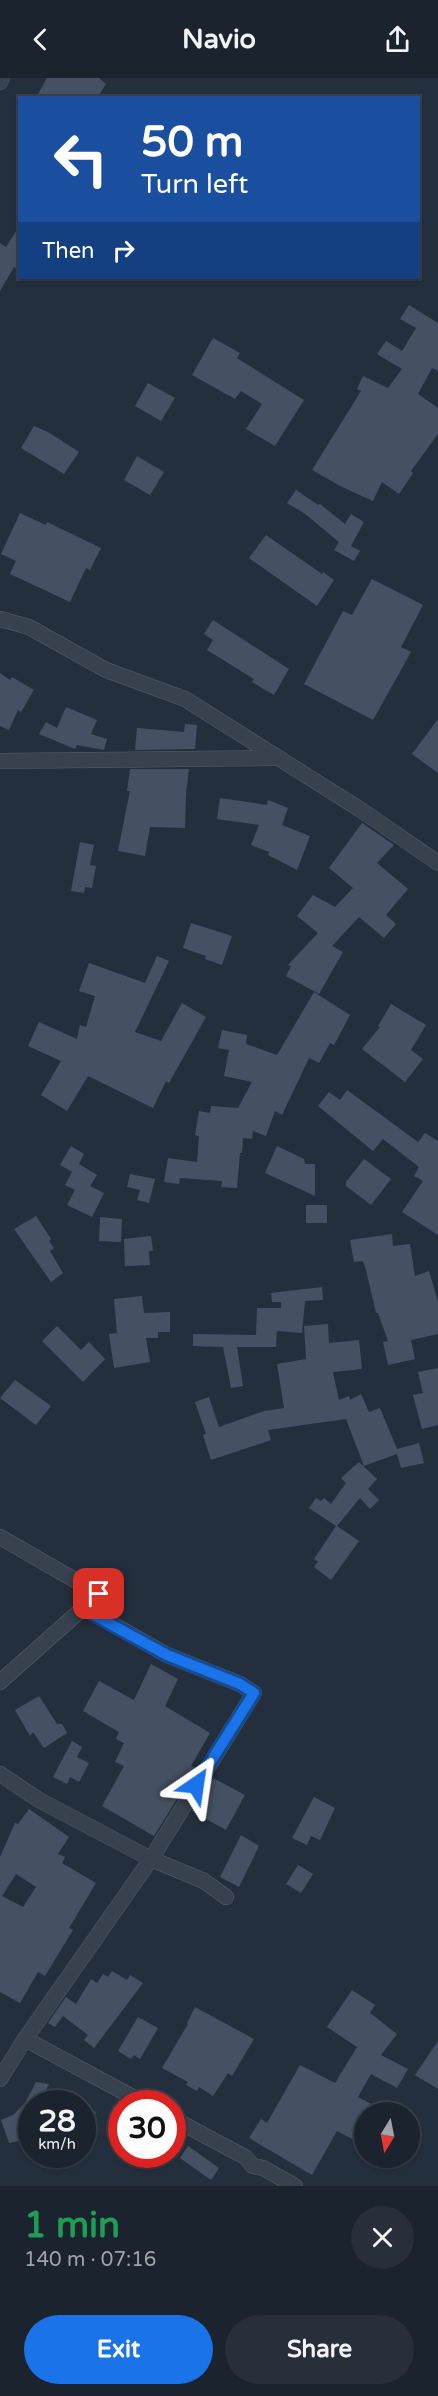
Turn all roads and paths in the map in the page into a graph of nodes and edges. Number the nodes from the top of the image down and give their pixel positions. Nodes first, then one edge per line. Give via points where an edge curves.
1 (0, 619) edge
2 (278, 758) junction
3 (0, 760) edge
4 (438, 863) edge
5 (0, 1537) edge
6 (84, 1608) junction
7 (0, 1682) edge
8 (0, 1774) edge
9 (151, 1859) junction
10 (226, 1897) dead end
11 (25, 2039) junction
12 (0, 2079) edge
13 (120, 2090) edge
14 (186, 2125) edge
15 (295, 2186) edge

1 - 2 street via 29,627 106,670 185,699
2 - 3 street
2 - 4 street
5 - 6 street via 99,1594
6 - 7 street
6 - 9 street via 167,1655 254,1693
8 - 9 street via 39,1800
9 - 10 street via 204,1881
9 - 11 street
11 - 12 street
11 - 13 street
14 - 15 street

